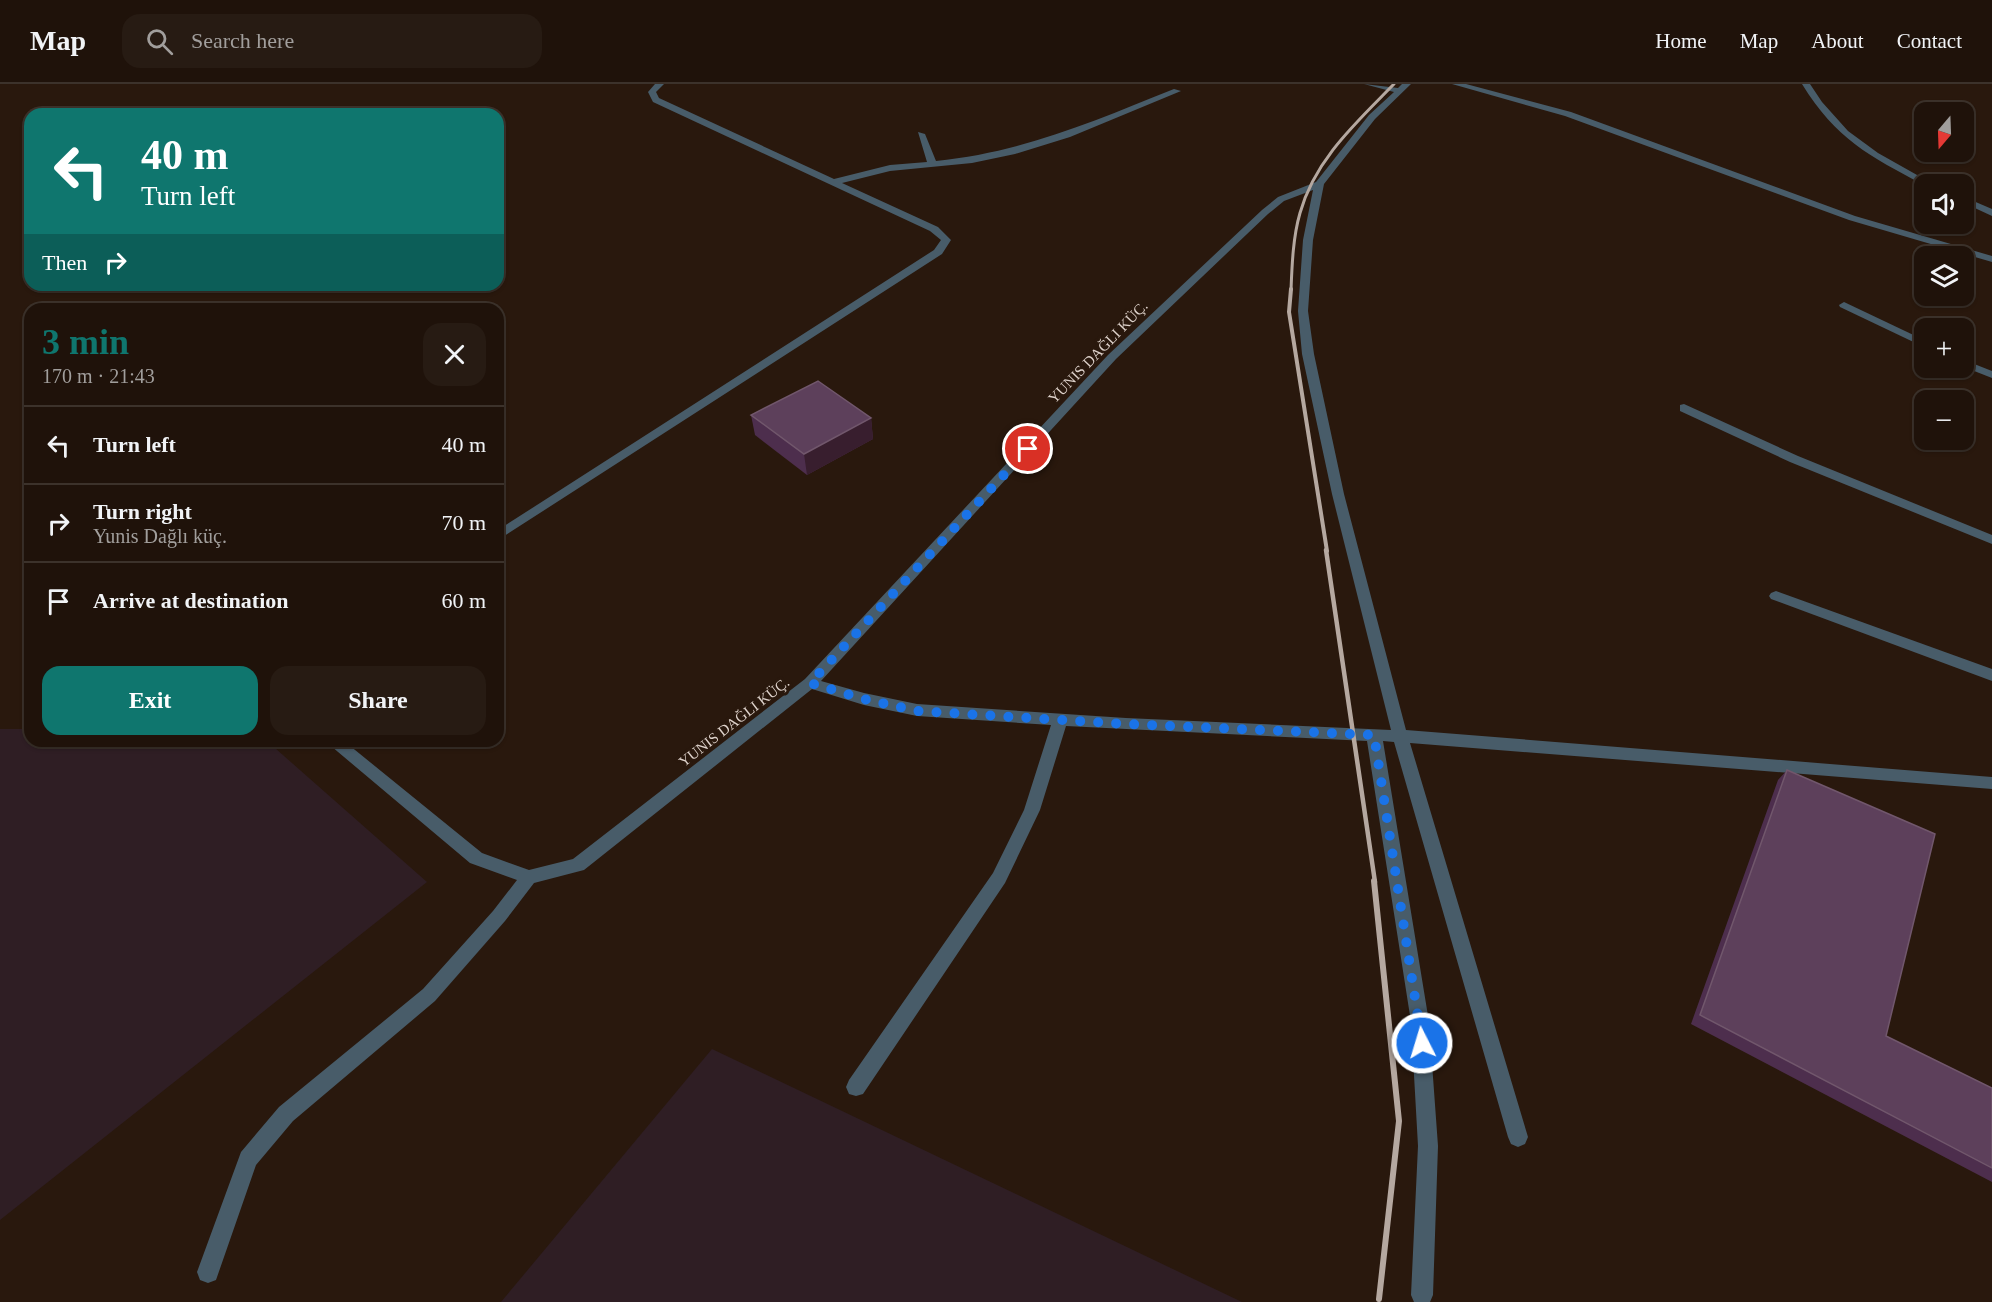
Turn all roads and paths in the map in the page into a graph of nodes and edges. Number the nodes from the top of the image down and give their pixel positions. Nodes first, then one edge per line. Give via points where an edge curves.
1 (660, 84) edge
2 (1368, 84) edge
3 (1456, 84) edge
4 (1806, 84) edge
5 (1403, 87) edge
6 (1177, 91) dead end
7 (921, 134) dead end
8 (933, 164) junction
9 (1914, 175) edge
10 (834, 182) junction
11 (1319, 184) junction
12 (1974, 205) edge
13 (1992, 213) edge
14 (1992, 259) edge
15 (1844, 305) dead end
16 (1914, 339) edge
17 (1974, 367) edge
18 (1992, 375) edge
19 (1684, 408) dead end
20 (504, 532) edge
21 (1992, 540) edge
22 (1776, 596) dead end
23 (1992, 675) edge
24 (810, 683) junction
25 (1061, 719) junction
26 (1374, 735) junction
27 (1400, 736) junction
28 (340, 747) edge
29 (1992, 783) edge
30 (529, 876) junction
31 (856, 1087) dead end
32 (1518, 1137) dead end
33 (208, 1272) dead end
34 (1422, 1295) dead end

1 - 10 street via 652,92 656,100
2 - 5 street
3 - 14 street via 1568,114 1852,218
4 - 9 street via 1821,111 1846,136
5 - 11 street via 1372,117
6 - 8 street via 1067,135 1012,152
7 - 8 street
8 - 10 street via 890,168
10 - 20 street via 934,229 946,240 938,252
11 - 24 street via 1281,200 1265,212 1112,357
11 - 27 street via 1308,240 1303,310 1308,354 1338,494
12 - 13 street
15 - 16 street
17 - 18 street
19 - 21 street via 1794,459
22 - 23 street
24 - 25 street via 917,711
24 - 30 street via 578,865
25 - 26 street
25 - 31 street via 1032,810 999,878
26 - 27 street
26 - 34 street via 1420,1022 1428,1146
27 - 29 street
27 - 32 street
28 - 30 street via 476,858
30 - 33 street via 429,995 286,1114 248,1159

